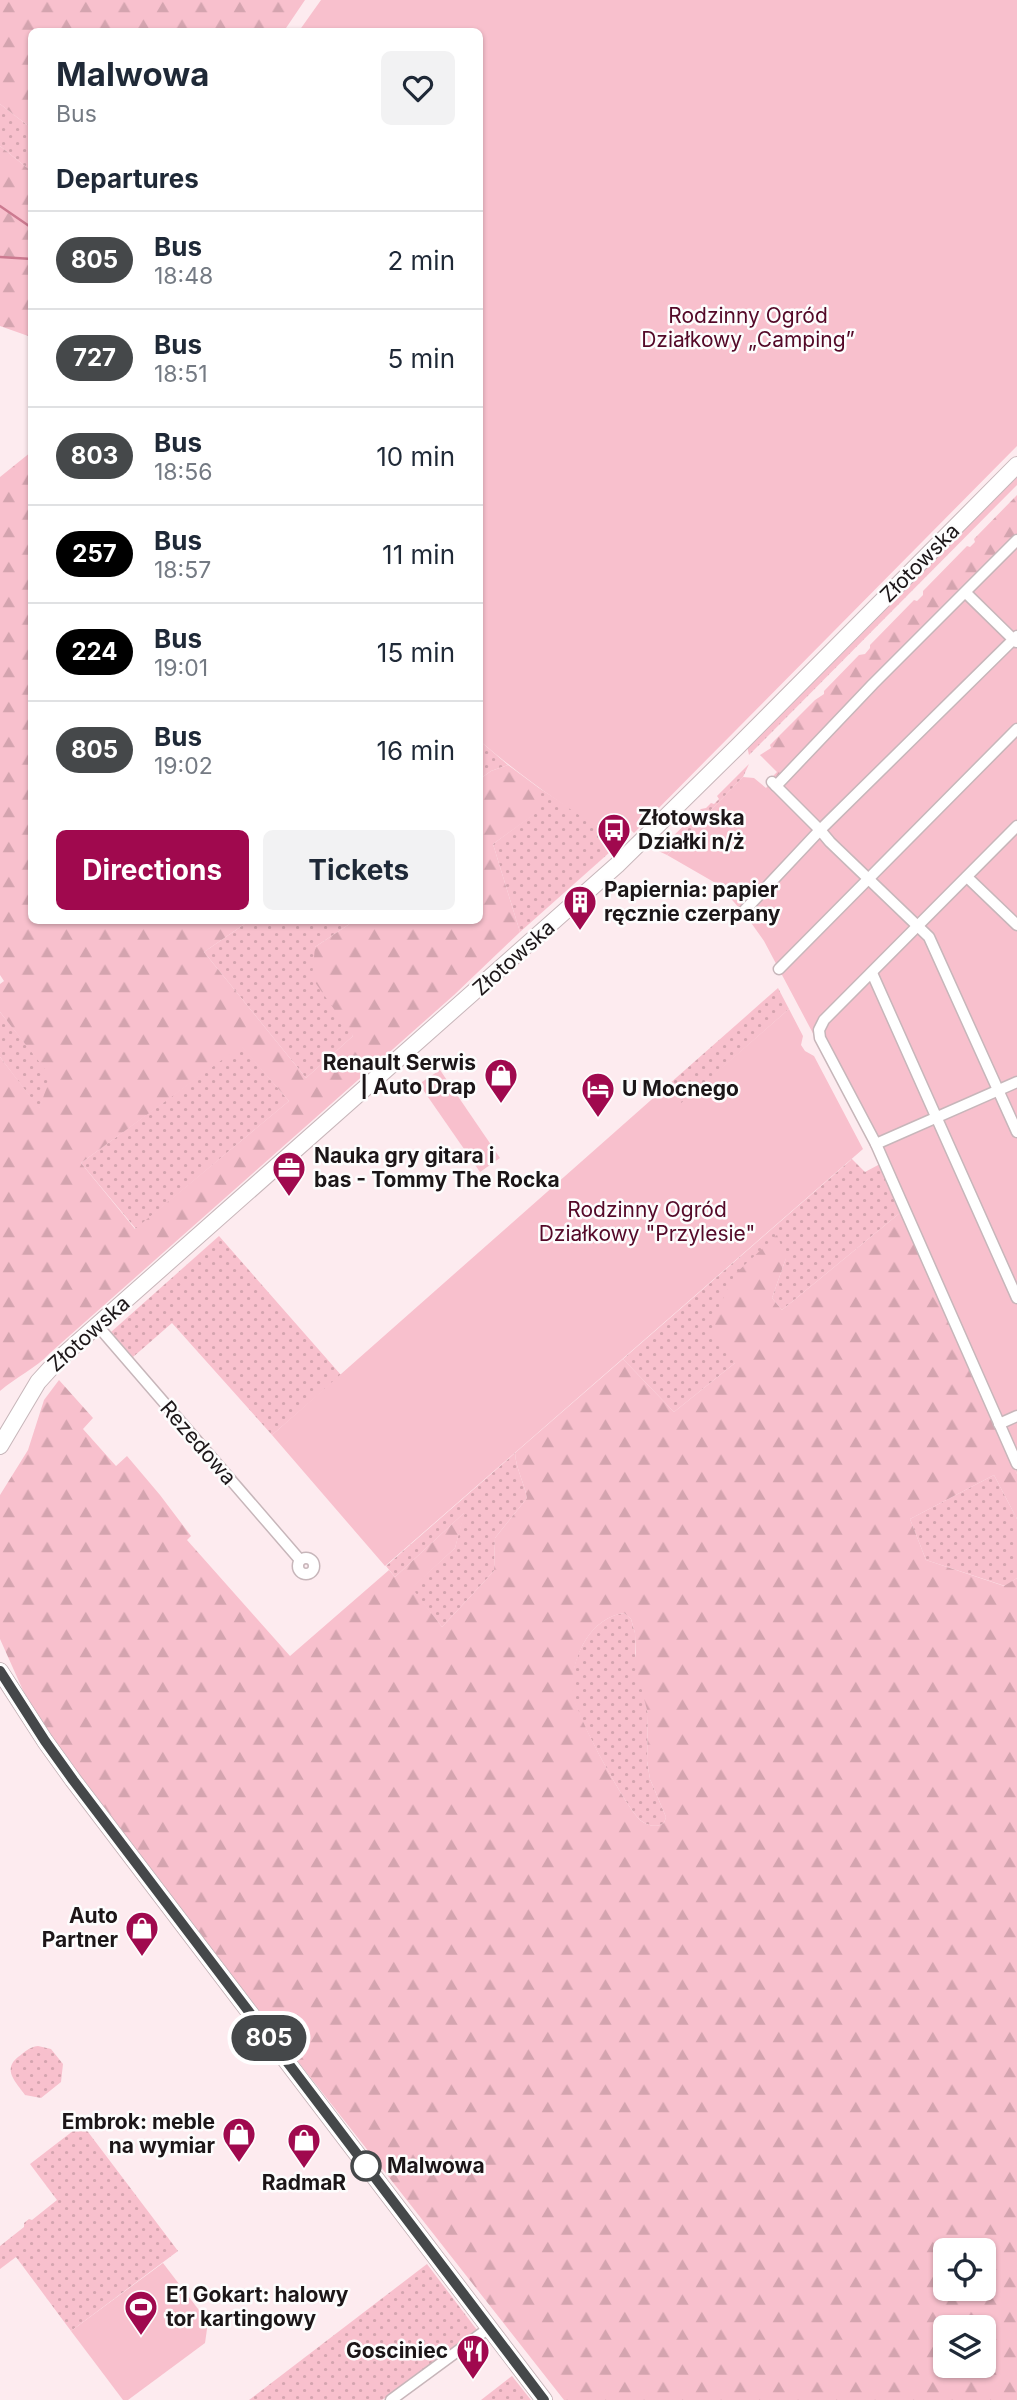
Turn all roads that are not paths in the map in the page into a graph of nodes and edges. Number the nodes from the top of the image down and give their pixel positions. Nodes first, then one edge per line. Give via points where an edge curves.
1 (1017, 465) edge
2 (1017, 540) edge
3 (966, 593) junction
4 (1016, 639) edge
5 (1017, 729) edge
6 (1016, 828) edge
7 (820, 830) junction
8 (967, 877) junction
9 (869, 879) junction
10 (743, 912) dead end
11 (1017, 925) edge
12 (917, 926) junction
13 (779, 969) dead end
14 (872, 973) junction
15 (1017, 1082) edge
16 (999, 1090) junction
17 (937, 1118) junction
18 (1017, 1132) edge
19 (876, 1144) junction
20 (1017, 1298) edge
21 (97, 1325) junction
22 (25, 1403) junction
23 (1017, 1416) edge
24 (999, 1424) junction
25 (0, 1446) edge
26 (0, 1457) edge
27 (1017, 1464) edge
28 (300, 1560) dead end
29 (0, 1671) edge
30 (489, 2328) junction
31 (391, 2400) edge
32 (544, 2400) edge

1 - 21 street, Złotowska via 624,859
2 - 3 street
3 - 4 street
3 - 7 street via 774,784
4 - 7 street
5 - 9 street
6 - 8 street
7 - 9 street
7 - 10 street
8 - 11 street
8 - 12 street
9 - 12 street
9 - 13 street
12 - 14 street
12 - 16 street via 929,937
14 - 17 street
14 - 19 street via 819,1030
15 - 16 street
16 - 17 street
16 - 18 street
17 - 19 street
17 - 20 street
19 - 24 street
21 - 22 street, Złotowska via 50,1368
21 - 28 street, Rezedowa
22 - 25 street, Złotowska
22 - 26 street, Złotowska
23 - 24 street
24 - 27 street
29 - 30 street via 66,1770
30 - 31 street
30 - 32 street

